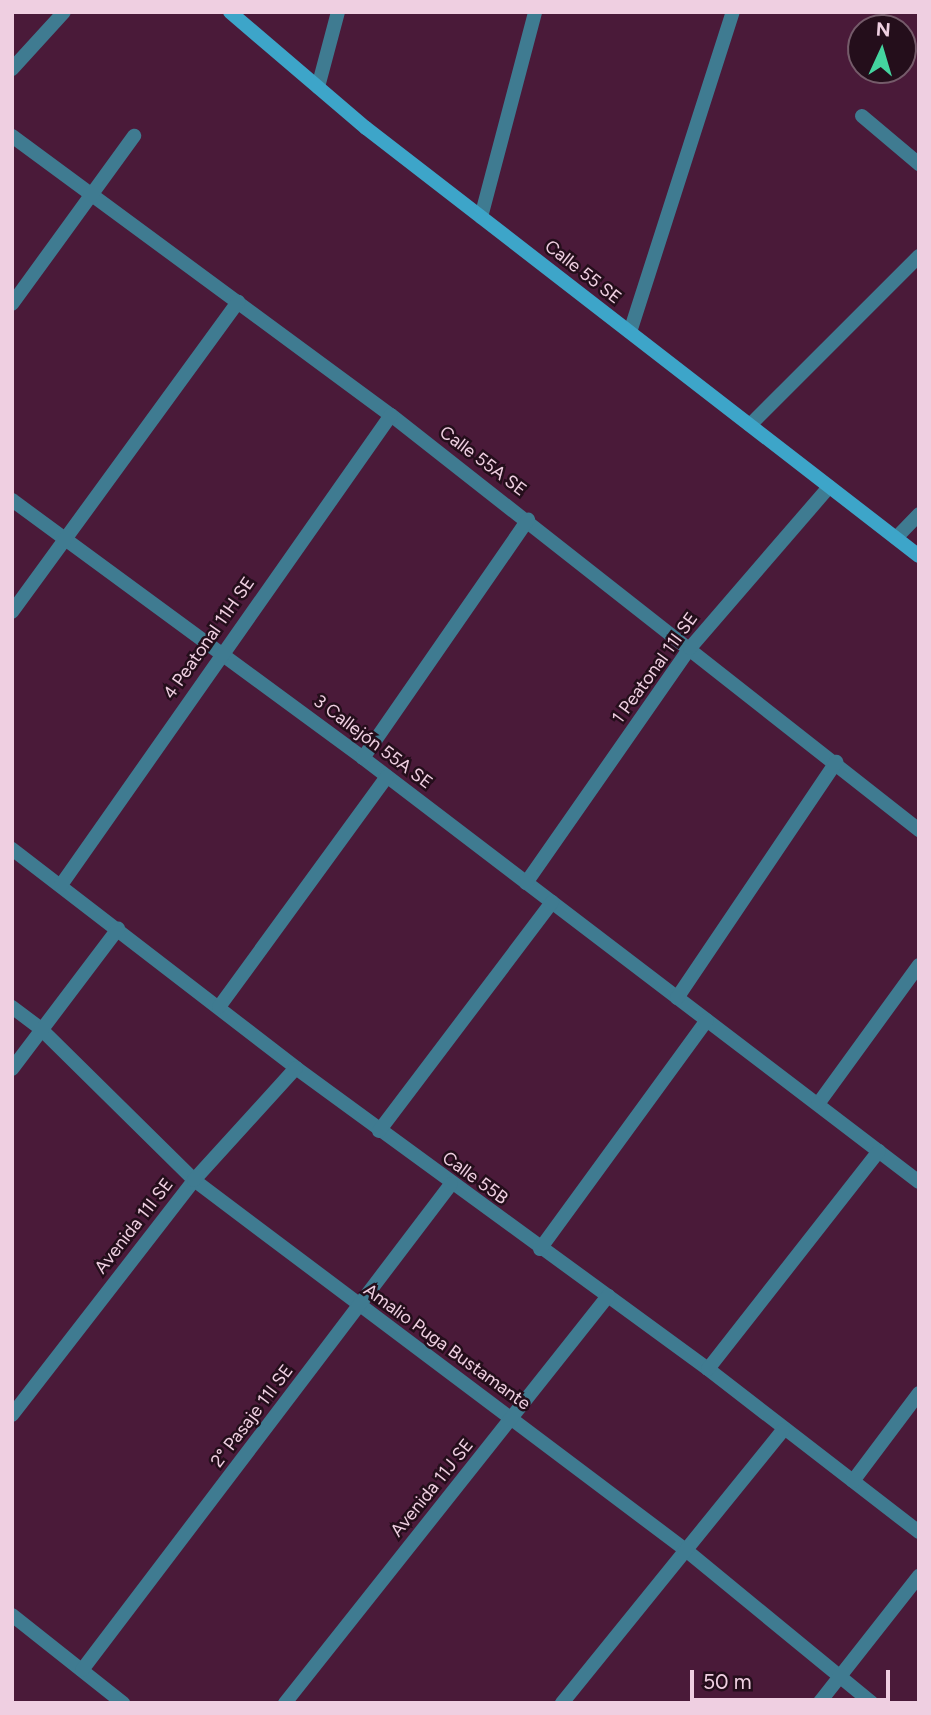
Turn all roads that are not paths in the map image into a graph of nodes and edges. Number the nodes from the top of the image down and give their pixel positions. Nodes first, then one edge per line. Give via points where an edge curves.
1 (64, 12) edge
2 (230, 12) edge
3 (338, 12) edge
4 (535, 12) edge
5 (733, 12) edge
6 (12, 69) edge
7 (318, 88) junction
8 (862, 116) dead end
9 (12, 136) edge
10 (134, 136) dead end
11 (919, 164) edge
12 (92, 196) junction
13 (481, 217) junction
14 (919, 256) edge
15 (238, 302) junction
16 (12, 304) edge
17 (630, 332) junction
18 (391, 415) junction
19 (750, 425) junction
20 (829, 487) junction
21 (12, 499) edge
22 (919, 514) edge
23 (528, 520) junction
24 (896, 538) junction
25 (65, 542) junction
26 (919, 556) edge
27 (12, 612) edge
28 (690, 648) junction
29 (221, 654) junction
30 (363, 758) junction
31 (836, 762) junction
32 (387, 776) junction
33 (919, 830) edge
34 (12, 849) edge
35 (526, 883) junction
36 (61, 885) junction
37 (552, 902) junction
38 (118, 929) junction
39 (919, 965) edge
40 (677, 998) junction
41 (12, 1007) edge
42 (219, 1007) junction
43 (706, 1020) junction
44 (42, 1030) junction
45 (296, 1068) junction
46 (12, 1069) edge
47 (818, 1104) junction
48 (379, 1131) junction
49 (879, 1152) junction
50 (194, 1180) junction
51 (919, 1182) edge
52 (451, 1184) junction
53 (540, 1249) junction
54 (608, 1296) junction
55 (360, 1307) junction
56 (708, 1369) junction
57 (919, 1393) edge
58 (12, 1415) edge
59 (512, 1419) junction
60 (783, 1430) junction
61 (853, 1481) junction
62 (919, 1532) edge
63 (687, 1551) junction
64 (919, 1576) edge
65 (12, 1615) edge
66 (82, 1671) junction
67 (840, 1677) junction
68 (123, 1703) edge
69 (285, 1703) edge
70 (562, 1703) edge
71 (818, 1703) edge
72 (872, 1703) edge

1 - 6 street
2 - 7 street, Calle 55 SE
3 - 7 street
4 - 13 street
5 - 17 street
7 - 13 street, Calle 55 SE
8 - 11 street
9 - 12 street, Calle 55A SE
10 - 12 street
12 - 15 street, Calle 55A SE
12 - 16 street
13 - 17 street, Calle 55 SE
14 - 19 street
15 - 18 street, Calle 55A SE
15 - 25 street
17 - 19 street, Calle 55 SE
18 - 23 street, Calle 55A SE
18 - 29 street, 4 Peatonal 11H SE
19 - 20 street, Calle 55 SE
20 - 24 street, Calle 55 SE
20 - 28 street, 1 Peatonal 11I SE
21 - 25 street, 3 Callejón 55A SE
22 - 24 street
23 - 28 street, Calle 55A SE
23 - 30 street
24 - 26 street, Calle 55 SE
25 - 27 street
25 - 29 street, 3 Callejón 55A SE
28 - 31 street, Calle 55A SE
28 - 35 street, 1 Peatonal 11I SE
29 - 30 street, 3 Callejón 55A SE
29 - 36 street, 4 Peatonal 11H SE
30 - 32 street, 3 Callejón 55A SE
31 - 33 street, Calle 55A SE
31 - 40 street
32 - 35 street, 3 Callejón 55A SE
32 - 42 street
34 - 36 street, Calle 55B
35 - 37 street, 3 Callejón 55A SE
36 - 38 street, Calle 55B
37 - 40 street, 3 Callejón 55A SE
37 - 48 street
38 - 42 street, Calle 55B
38 - 44 street
39 - 47 street
40 - 43 street, 3 Callejón 55A SE
41 - 44 street, Amalio Puga Bustamante
42 - 45 street, Calle 55B
43 - 47 street, 3 Callejón 55A SE
43 - 53 street
44 - 46 street
44 - 50 street, Amalio Puga Bustamante
45 - 48 street, Calle 55B
45 - 50 street, Avenida 11I SE
47 - 49 street, 3 Callejón 55A SE
48 - 52 street, Calle 55B
49 - 51 street, 3 Callejón 55A SE
49 - 56 street
50 - 55 street, Amalio Puga Bustamante
50 - 58 street, Avenida 11I SE
52 - 53 street, Calle 55B
52 - 55 street, 2° Pasaje 11I SE
53 - 54 street, Calle 55B
54 - 56 street, Calle 55B
54 - 59 street, Avenida 11J SE
55 - 59 street, Amalio Puga Bustamante
55 - 66 street, 2° Pasaje 11I SE
56 - 60 street, Calle 55B
57 - 61 street
59 - 63 street, Amalio Puga Bustamante
59 - 69 street, Avenida 11J SE
60 - 61 street, Calle 55B
60 - 63 street
61 - 62 street, Calle 55B
63 - 67 street, Amalio Puga Bustamante
63 - 70 street
64 - 67 street
65 - 66 street
66 - 68 street
67 - 71 street
67 - 72 street, Amalio Puga Bustamante

